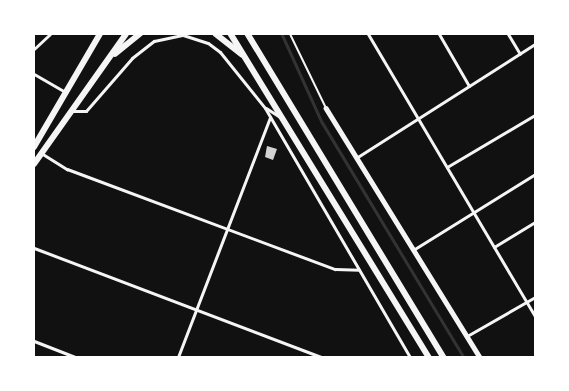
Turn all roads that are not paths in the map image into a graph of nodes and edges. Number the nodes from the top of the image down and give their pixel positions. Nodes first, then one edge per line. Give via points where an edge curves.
1 (50, 34) edge
2 (100, 34) edge
3 (126, 34) edge
4 (140, 34) edge
5 (216, 34) edge
6 (231, 34) edge
7 (248, 34) edge
8 (290, 34) edge
9 (368, 34) edge
10 (439, 34) edge
11 (508, 34) edge
12 (535, 44) edge
13 (34, 49) edge
14 (520, 54) junction
15 (250, 62) junction
16 (103, 66) junction
17 (34, 74) edge
18 (470, 86) junction
19 (66, 93) junction
20 (265, 108) junction
21 (326, 108) joint
22 (71, 111) junction
23 (535, 115) edge
24 (270, 116) junction
25 (418, 118) junction
26 (284, 119) junction
27 (34, 147) edge
28 (40, 153) junction
29 (355, 158) junction
30 (34, 164) edge
31 (447, 167) junction
32 (535, 174) edge
33 (474, 212) junction
34 (535, 222) edge
35 (227, 229) junction
36 (494, 247) junction
37 (34, 248) edge
38 (413, 250) junction
39 (360, 270) junction
40 (535, 297) edge
41 (527, 302) junction
42 (196, 310) junction
43 (535, 316) edge
44 (467, 336) junction
45 (34, 341) edge
46 (76, 357) edge
47 (178, 357) edge
48 (321, 357) edge
49 (410, 357) edge
50 (429, 357) edge
51 (444, 357) edge
52 (480, 357) edge

1 - 13 street
2 - 19 highway
3 - 16 highway
4 - 16 highway
5 - 15 highway
6 - 15 highway
7 - 51 highway
8 - 21 lane
9 - 25 street
10 - 18 street
11 - 14 street
12 - 14 street
14 - 18 street
15 - 26 highway
16 - 22 highway
17 - 19 street
18 - 25 street
19 - 27 highway
20 - 22 street via 228,58 208,44 183,35 154,41 143,48 86,111
20 - 24 street
20 - 26 street
21 - 29 street
22 - 28 highway
23 - 31 street
24 - 35 street
24 - 39 street
25 - 29 street
25 - 31 street
26 - 50 highway
28 - 30 highway
28 - 35 street via 66,169
29 - 38 street
31 - 33 street
32 - 33 street
33 - 36 street
33 - 38 street
34 - 36 street
35 - 39 street via 335,269
35 - 42 street
36 - 41 street
37 - 42 street
38 - 44 street
39 - 49 street
40 - 41 street
41 - 43 street
41 - 44 street
42 - 47 street
42 - 48 street
44 - 52 street
45 - 46 street

